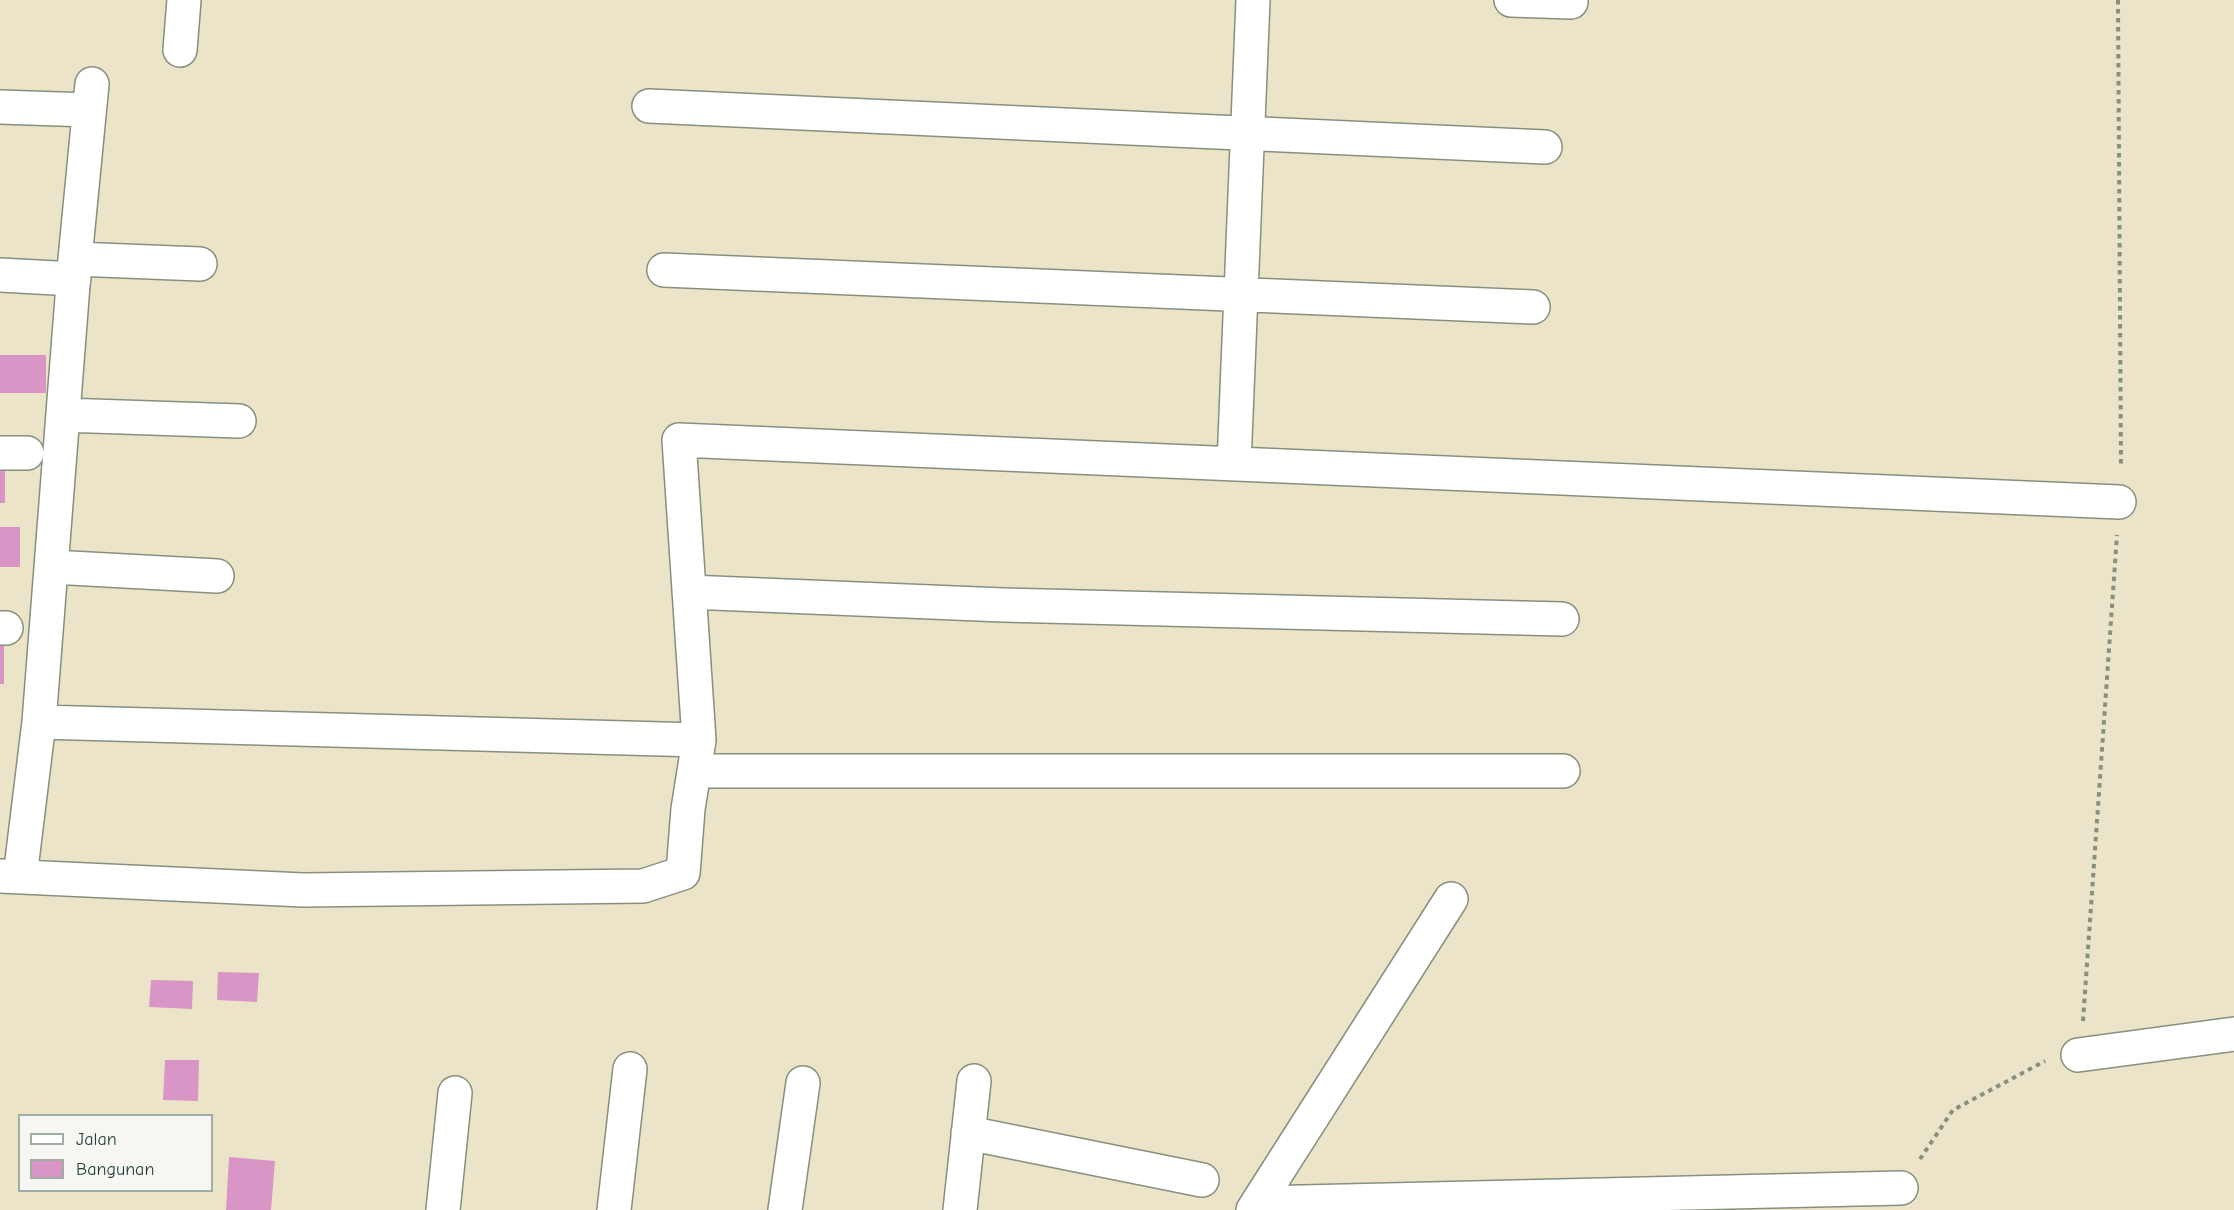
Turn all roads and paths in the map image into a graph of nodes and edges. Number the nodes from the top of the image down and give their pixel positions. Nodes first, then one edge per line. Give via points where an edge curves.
1 (184, 0) edge
2 (1253, 0) edge
3 (1511, 0) edge
4 (1571, 2) dead end
5 (180, 50) dead end
6 (649, 106) dead end
7 (0, 107) edge
8 (1248, 134) junction
9 (1545, 147) dead end
10 (200, 264) dead end
11 (75, 269) junction
12 (664, 270) dead end
13 (0, 275) edge
14 (1241, 295) junction
15 (1533, 307) dead end
16 (63, 415) junction
17 (238, 421) dead end
18 (1234, 464) junction
19 (2119, 502) dead end
20 (52, 567) junction
21 (218, 576) dead end
22 (689, 592) junction
23 (1562, 619) dead end
24 (39, 722) junction
25 (696, 756) junction
26 (1563, 771) dead end
27 (10, 877) edge
28 (1451, 899) dead end
29 (2234, 1034) edge
30 (2078, 1055) joint
31 (630, 1069) dead end
32 (974, 1081) dead end
33 (802, 1083) dead end
34 (455, 1093) dead end
35 (968, 1133) junction
36 (1202, 1180) dead end
37 (1901, 1188) joint
38 (1256, 1207) edge
39 (443, 1210) edge
40 (614, 1210) edge
41 (785, 1210) edge
42 (960, 1210) edge

1 - 5 street
2 - 8 street
3 - 4 street
6 - 8 street
7 - 11 street via 91,97
8 - 9 street
8 - 14 street
10 - 11 street
11 - 13 street
11 - 16 street
12 - 14 street
14 - 15 street
14 - 18 street
16 - 17 street
16 - 20 street
18 - 19 street
18 - 22 street via 679,440
20 - 21 street
20 - 24 street
22 - 23 street via 1003,605
22 - 25 street
24 - 25 street
24 - 27 street
25 - 26 street
25 - 27 street via 683,873 643,886 303,890
28 - 38 street
29 - 30 street
30 - 37 path via 2042,1061 1953,1110
31 - 40 street
32 - 35 street
33 - 41 street
34 - 39 street
35 - 36 street
35 - 42 street
37 - 38 street

